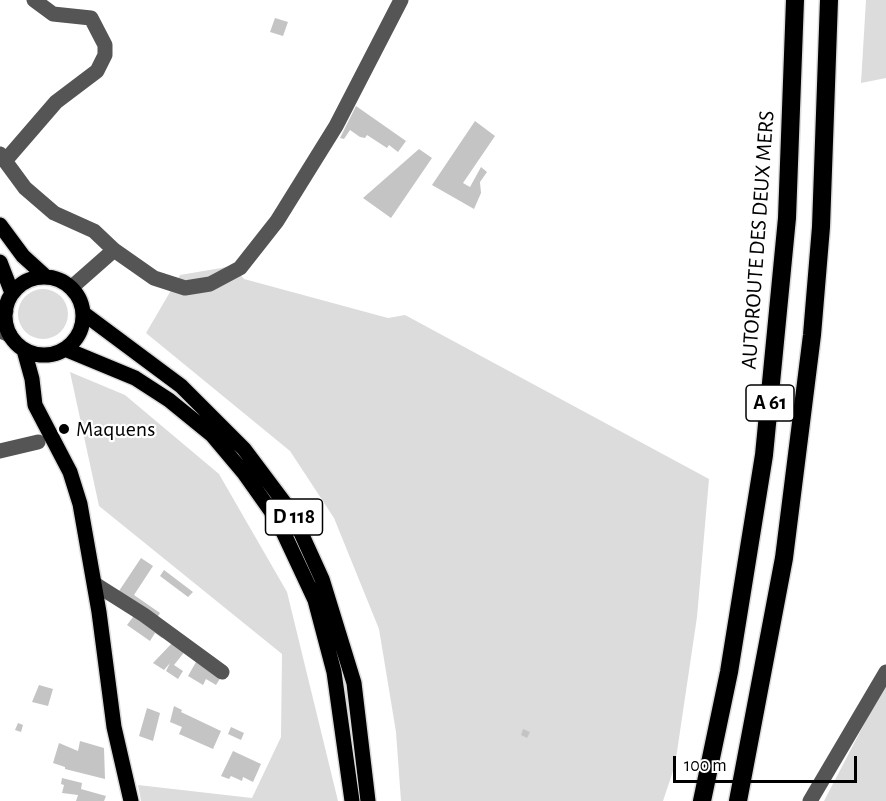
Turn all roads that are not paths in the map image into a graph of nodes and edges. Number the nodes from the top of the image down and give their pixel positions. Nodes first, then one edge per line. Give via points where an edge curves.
1 (34, 0) edge
2 (401, 0) edge
3 (795, 0) edge
4 (829, 0) edge
5 (2, 158) edge
6 (0, 225) edge
7 (114, 250) junction
8 (0, 262) edge
9 (45, 276) junction
10 (72, 287) junction
11 (12, 293) junction
12 (3, 313) edge
13 (83, 313) junction
14 (5, 333) edge
15 (24, 350) junction
16 (59, 352) junction
17 (32, 379) junction
18 (38, 442) dead end
19 (0, 451) edge
20 (95, 584) junction
21 (222, 672) dead end
22 (886, 672) edge
23 (131, 801) edge
24 (352, 801) edge
25 (368, 801) edge
26 (702, 801) edge
27 (738, 801) edge
28 (810, 801) edge

1 - 5 street via 53,14 91,18 105,45 105,55 97,71 56,102
2 - 7 street via 336,126 277,221 240,268 210,284 185,288 154,278
3 - 26 highway, AUTOROUTE DES DEUX MERS / A 61 via 787,218 764,455 733,649
4 - 27 highway, A 61 via 812,335 784,558
5 - 7 street via 25,188 54,213 94,231
6 - 9 main road via 23,256
7 - 10 street
8 - 11 main road
9 - 10 main road
9 - 11 main road via 27,281
10 - 13 main road via 80,298
11 - 12 main road
12 - 14 main road
13 - 16 main road via 76,339
13 - 25 main road, D 118 via 181,386 244,449 292,513 322,579 354,683
14 - 15 main road
15 - 16 main road via 38,355
15 - 17 main road
16 - 17 main road
16 - 24 main road, D 118 via 135,378 178,407 212,435 278,521 315,600 334,672
17 - 20 main road via 35,405 74,483
18 - 19 street
20 - 21 street
20 - 23 main road via 114,727
22 - 28 street

